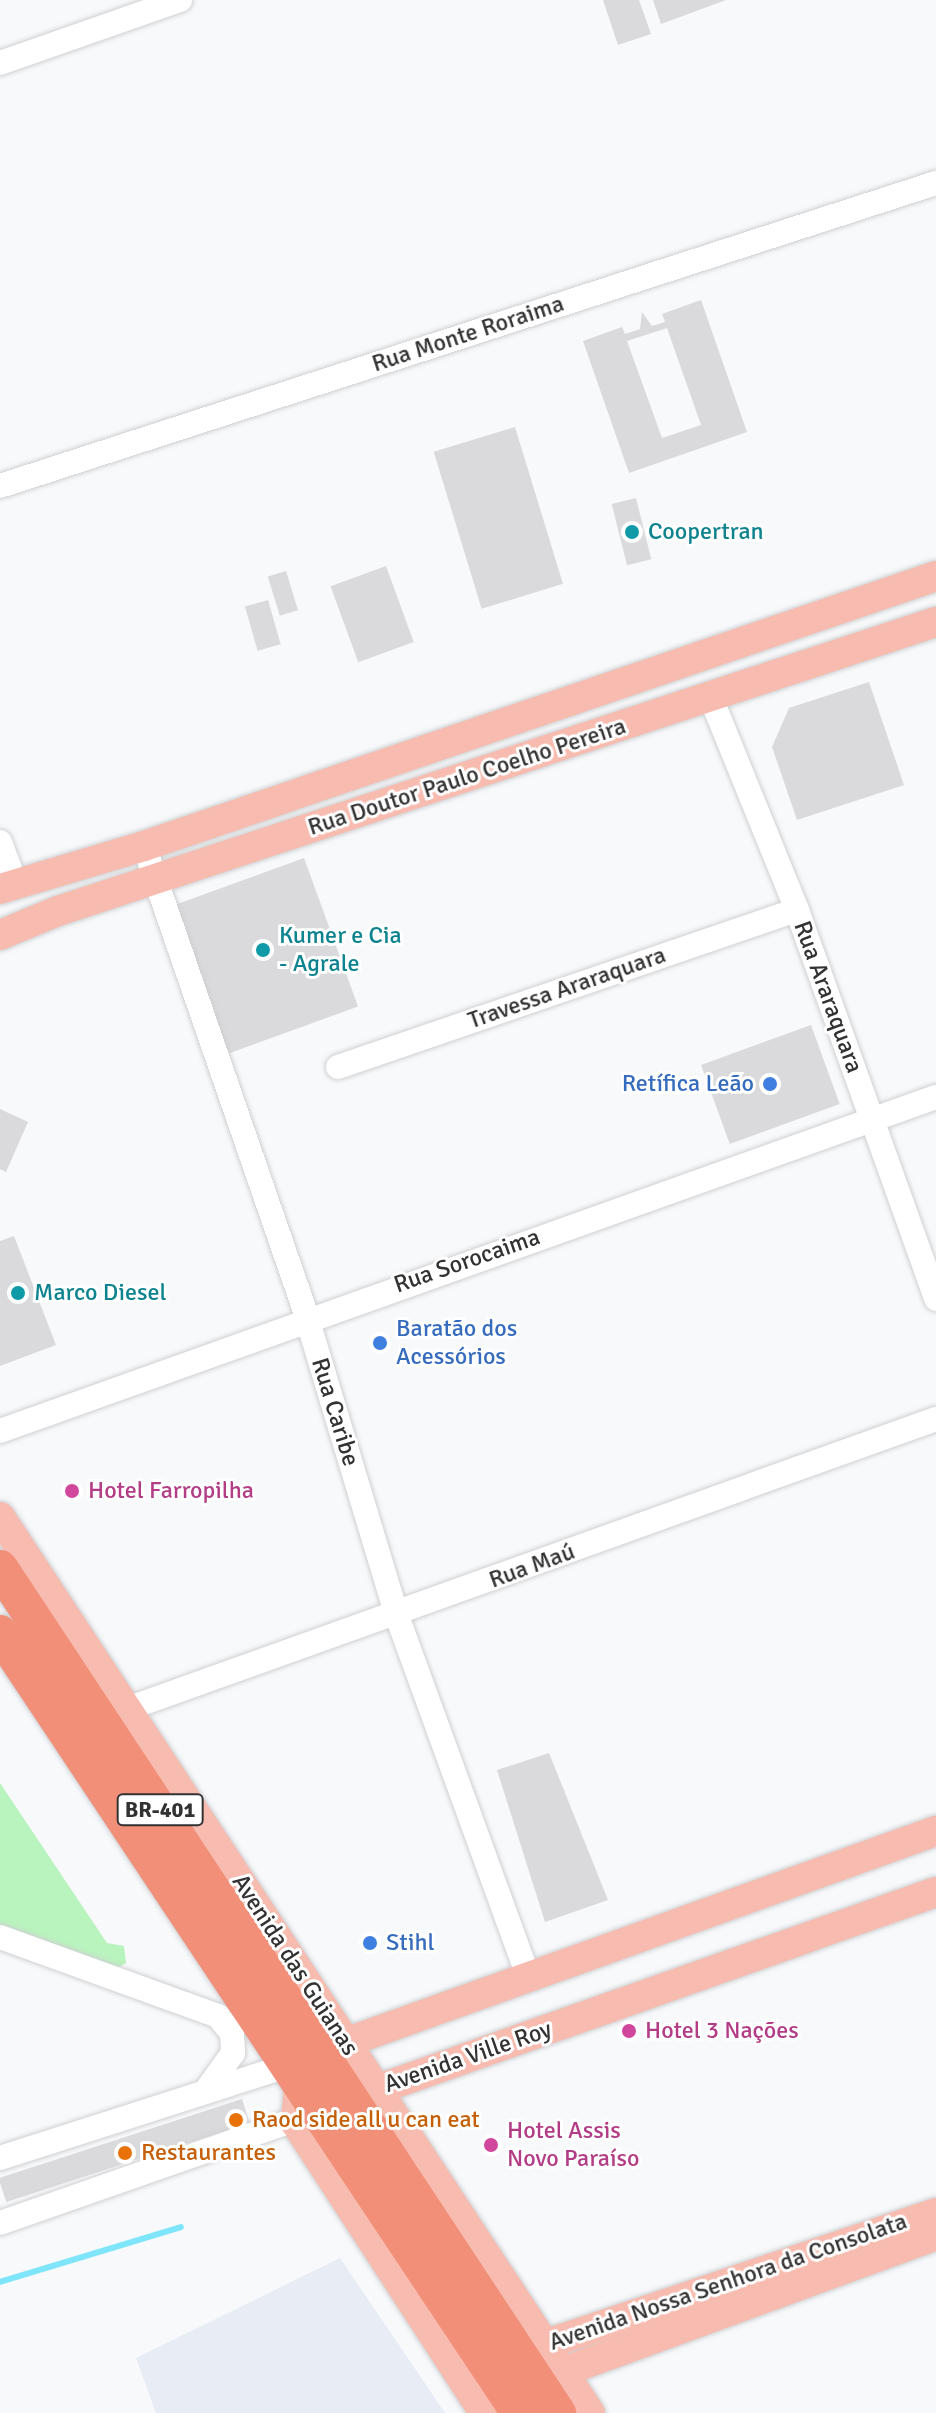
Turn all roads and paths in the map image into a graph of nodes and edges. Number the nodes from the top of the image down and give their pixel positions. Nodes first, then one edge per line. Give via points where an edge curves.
1 (180, 0) edge
2 (0, 63) edge
3 (936, 183) edge
4 (0, 486) edge
5 (936, 576) edge
6 (936, 622) edge
7 (711, 698) junction
8 (0, 842) edge
9 (144, 846) junction
10 (153, 883) junction
11 (8, 887) edge
12 (797, 910) junction
13 (0, 935) edge
14 (338, 1067) dead end
15 (936, 1097) edge
16 (872, 1119) junction
17 (936, 1299) edge
18 (307, 1318) junction
19 (936, 1419) edge
20 (0, 1431) edge
21 (0, 1517) edge
22 (0, 1568) edge
23 (397, 1616) junction
24 (0, 1633) edge
25 (127, 1709) junction
26 (936, 1831) edge
27 (936, 1892) edge
28 (0, 1937) edge
29 (529, 1978) junction
30 (333, 2047) junction
31 (205, 2092) junction
32 (362, 2095) junction
33 (299, 2096) junction
34 (0, 2158) edge
35 (936, 2213) edge
36 (0, 2223) edge
37 (936, 2235) edge
38 (541, 2363) junction
39 (484, 2413) edge
40 (519, 2413) edge
41 (558, 2413) edge
42 (590, 2413) edge

1 - 2 street
3 - 4 street, Rua Monte Roraima
5 - 9 main road, Rua Doutor Paulo Coelho Pereira
6 - 7 main road, Rua Doutor Paulo Coelho Pereira
7 - 10 main road, Rua Doutor Paulo Coelho Pereira
7 - 12 street, Rua Araraquara
8 - 11 street
9 - 10 street, Rua Caribe
9 - 11 main road, Rua Doutor Paulo Coelho Pereira
10 - 13 main road, Rua Doutor Paulo Coelho Pereira
10 - 18 street, Rua Caribe
12 - 14 street, Travessa Araraquara
12 - 16 street, Rua Araraquara
15 - 16 street, Rua Sorocaima
16 - 17 street, Rua Araraquara
16 - 18 street, Rua Sorocaima
18 - 20 street, Rua Sorocaima
18 - 23 street, Rua Caribe
19 - 23 street, Rua Maú
21 - 25 main road, Avenida das Guianas
22 - 30 highway, Avenida das Guianas / BR-401
23 - 25 street, Rua Maú
23 - 29 street, Rua Caribe
24 - 33 highway, BR-401
25 - 30 main road, Avenida das Guianas
26 - 29 main road, Avenida Ville Roy
27 - 32 main road, Avenida Ville Roy
28 - 31 street via 218,2016 232,2033 233,2053
29 - 30 main road, Avenida Ville Roy
30 - 32 highway, Avenida das Guianas / BR-401
30 - 33 main road, Avenida Ville Roy
31 - 33 street, Avenida Ville Roy
31 - 34 street, Avenida Ville Roy
32 - 33 main road, Avenida Ville Roy
32 - 38 highway, Avenida das Guianas / BR-401
33 - 36 street, Avenida Ville Roy
33 - 39 main road
33 - 40 highway, BR-401
35 - 38 main road, Avenida Nossa Senhora da Consolata
37 - 38 main road, Avenida Nossa Senhora da Consolata
38 - 41 highway, Avenida das Guianas / BR-401
38 - 42 main road, Avenida das Guianas

